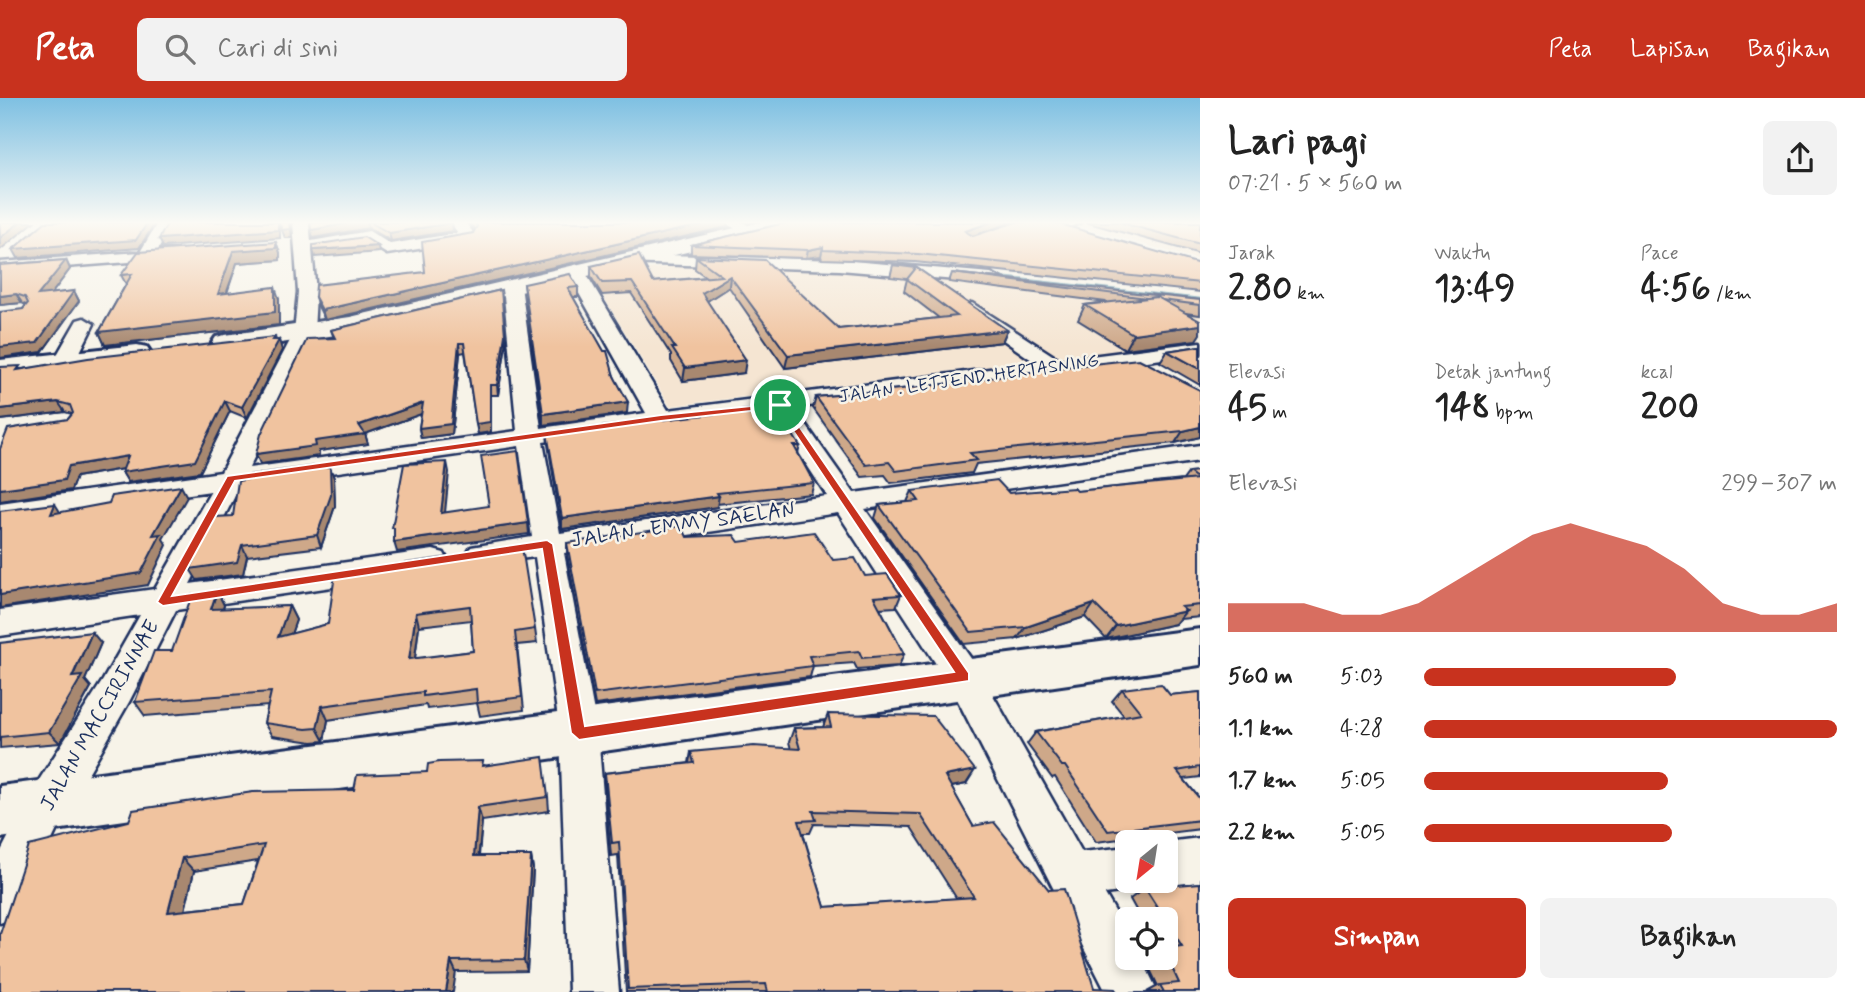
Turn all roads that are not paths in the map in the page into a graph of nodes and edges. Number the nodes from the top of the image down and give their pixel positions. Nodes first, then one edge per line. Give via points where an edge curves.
1 (44, 264) edge
2 (302, 264) edge
3 (609, 264) edge
4 (794, 264) edge
5 (0, 267) edge
6 (915, 270) junction
7 (576, 272) junction
8 (1009, 280) edge
9 (512, 286) junction
10 (84, 324) dead end
11 (304, 333) junction
12 (200, 346) edge
13 (1200, 348) edge
14 (161, 350) edge
15 (1128, 356) junction
16 (65, 360) junction
17 (1055, 366) junction
18 (0, 368) edge
19 (1164, 377) edge
20 (780, 405) junction
21 (661, 418) junction
22 (530, 438) junction
23 (1200, 453) edge
24 (231, 478) junction
25 (844, 501) junction
26 (0, 512) edge
27 (547, 544) junction
28 (163, 602) junction
29 (0, 623) edge
30 (1200, 647) edge
31 (964, 677) junction
32 (579, 733) junction
33 (23, 809) edge
34 (1200, 860) edge
35 (1178, 863) edge
36 (1115, 870) edge
37 (1071, 876) junction
38 (0, 900) edge
39 (594, 992) edge
40 (1133, 992) edge

1 - 5 street
2 - 11 street, JALAN MACCIRINNAE via 307,292
3 - 7 main road
4 - 6 street
6 - 8 street
6 - 17 street
7 - 9 main road
7 - 21 street
9 - 11 main road
9 - 22 street
10 - 16 street
11 - 12 main road
11 - 24 street, JALAN MACCIRINNAE
13 - 15 street, JALAN . LETJEND. HERTASNING
14 - 16 main road
15 - 17 street, JALAN . LETJEND. HERTASNING
15 - 19 street
16 - 18 main road
17 - 20 street, JALAN . LETJEND. HERTASNING
20 - 21 street, JALAN . LETJEND. HERTASNING
20 - 25 street
21 - 22 street, JALAN . LETJEND. HERTASNING
22 - 24 street, JALAN . LETJEND. HERTASNING
22 - 27 street
23 - 25 street, JALAN . EMMY SAELAN
24 - 26 street, JALAN . LETJEND. HERTASNING
24 - 28 street, JALAN MACCIRINNAE
25 - 27 street, JALAN . EMMY SAELAN
25 - 31 street
27 - 28 street, JALAN . EMMY SAELAN
27 - 32 street
28 - 29 street, JALAN . EMMY SAELAN
28 - 33 street, JALAN MACCIRINNAE via 116,691
30 - 31 main road
31 - 32 main road
31 - 37 street
32 - 33 main road
32 - 39 street
33 - 38 street, JALAN MACCIRINNAE
34 - 35 street
36 - 37 street
37 - 40 street

